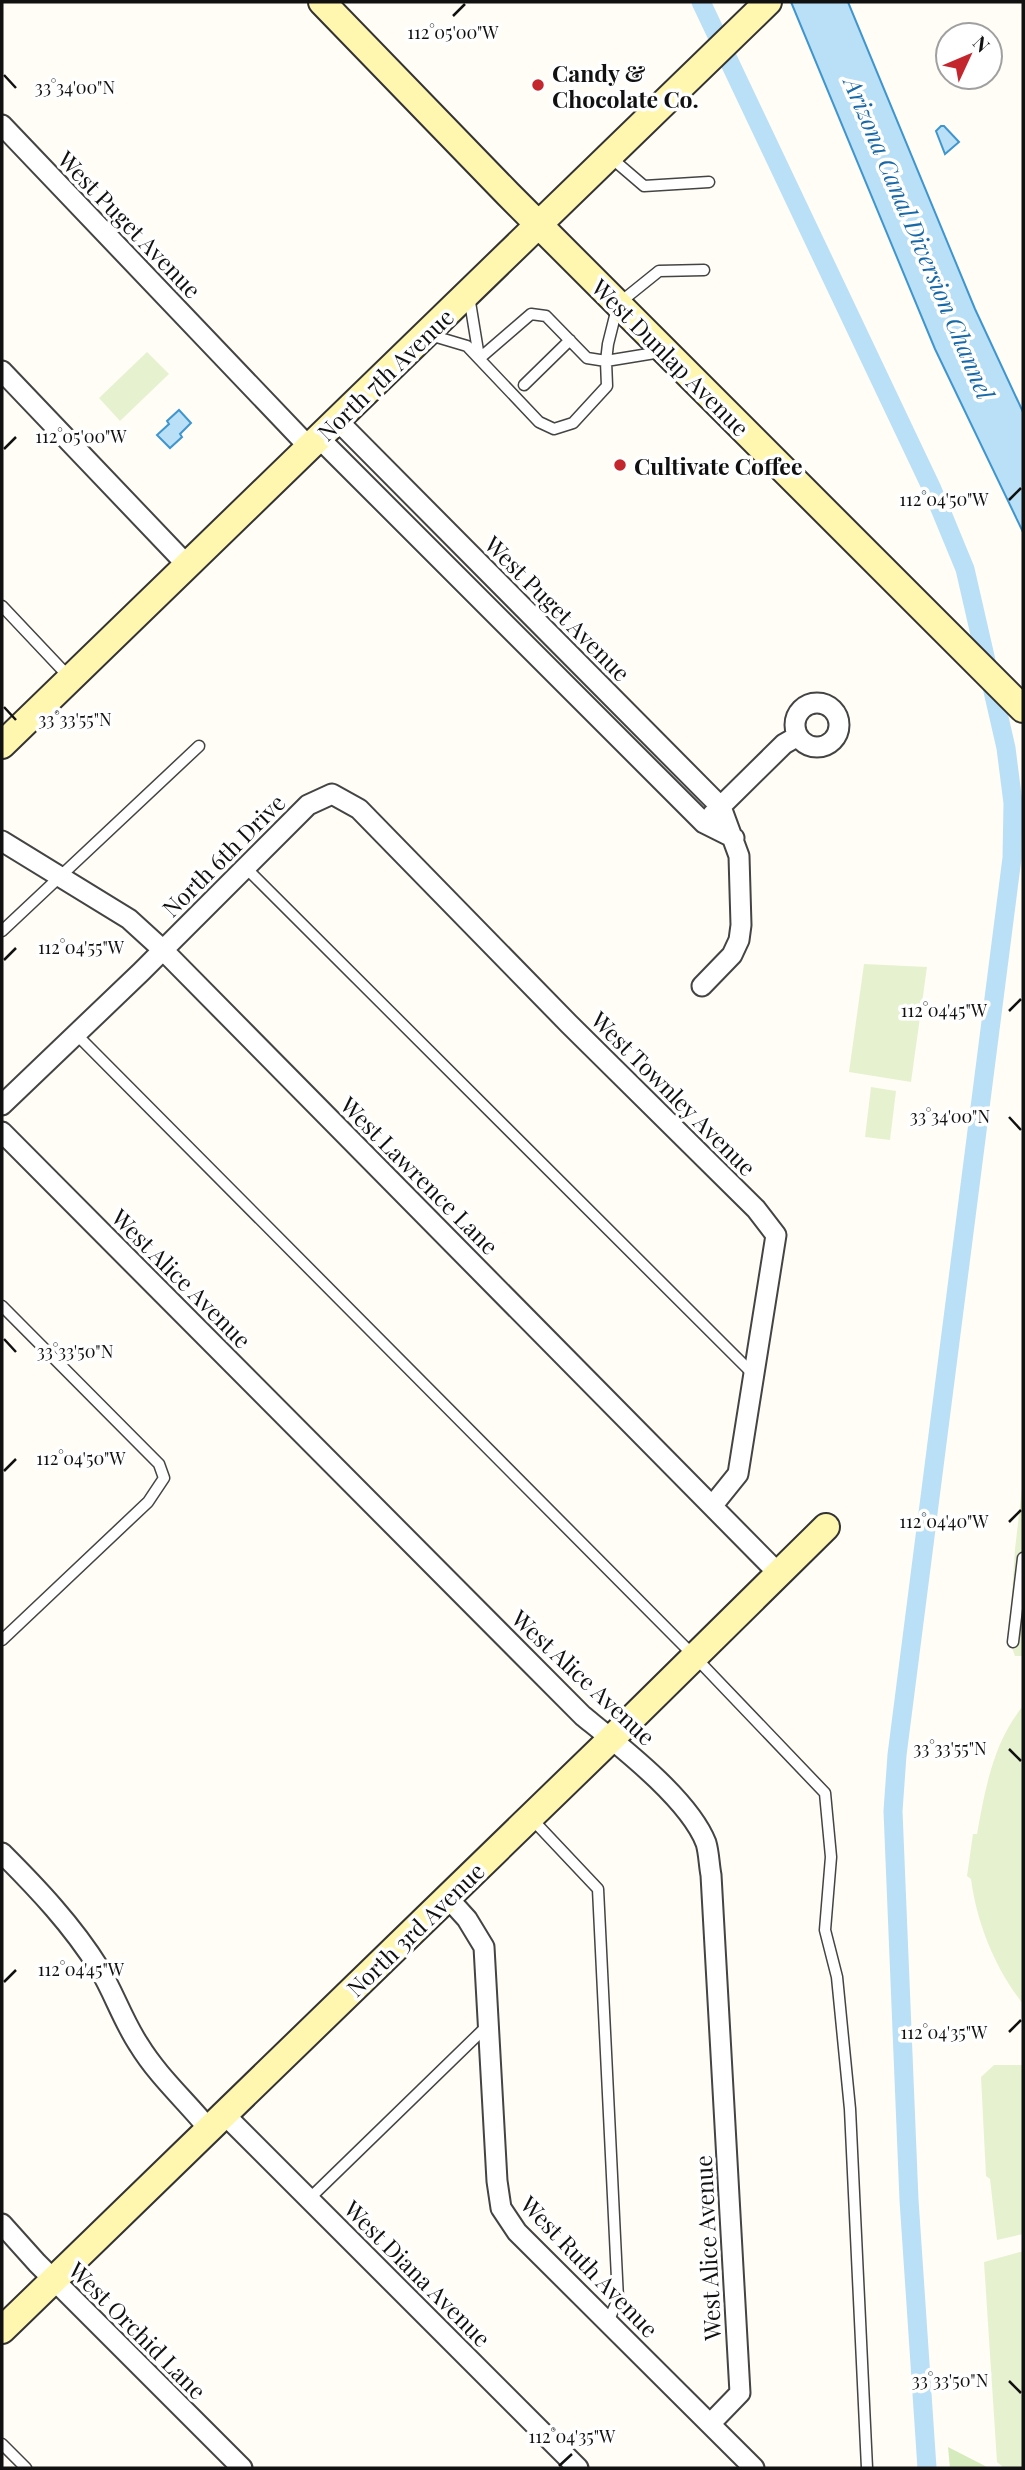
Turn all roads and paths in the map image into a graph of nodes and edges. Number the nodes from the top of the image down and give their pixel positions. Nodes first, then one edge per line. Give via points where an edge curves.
1 (322, 2) edge
2 (760, 9) edge
3 (2, 125) edge
4 (608, 156) junction
5 (709, 182) dead end
6 (538, 225) junction
7 (704, 270) dead end
8 (468, 293) junction
9 (618, 304) junction
10 (426, 334) junction
11 (570, 340) junction
12 (666, 351) junction
13 (480, 358) junction
14 (607, 361) junction
15 (2, 371) edge
16 (524, 384) dead end
17 (322, 435) junction
18 (187, 565) junction
19 (2, 606) edge
20 (70, 678) junction
21 (603, 688) junction
22 (585, 704) junction
23 (1023, 709) edge
24 (798, 736) dead end
25 (2, 746) edge
26 (199, 746) dead end
27 (332, 794) joint
28 (721, 807) junction
29 (704, 823) junction
30 (734, 838) junction
31 (2, 841) edge
32 (245, 867) junction
33 (58, 875) junction
34 (2, 931) edge
35 (163, 950) junction
36 (702, 986) dead end
37 (76, 1034) junction
38 (2, 1105) edge
39 (2, 1132) edge
40 (2, 1306) edge
41 (754, 1376) junction
42 (713, 1505) junction
43 (826, 1527) dead end
44 (1023, 1558) edge
45 (779, 1574) junction
46 (2, 1640) edge
47 (1013, 1642) dead end
48 (695, 1657) junction
49 (611, 1739) junction
50 (530, 1818) junction
51 (2, 1853) edge
52 (448, 1898) junction
53 (488, 2025) junction
54 (216, 2120) junction
55 (309, 2199) junction
56 (2, 2224) edge
57 (54, 2280) junction
58 (608, 2322) junction
59 (2, 2330) edge
60 (710, 2424) junction
61 (2, 2444) edge
62 (26, 2468) edge
63 (242, 2468) edge
64 (578, 2468) edge
65 (754, 2468) edge
66 (867, 2468) edge

1 - 6 main road, West Dunlap Avenue
2 - 4 main road, North 7th Avenue
3 - 17 street, West Puget Avenue
4 - 5 lane via 644,186
4 - 6 main road, North 7th Avenue
6 - 8 main road, North 7th Avenue
6 - 9 main road, West Dunlap Avenue
7 - 9 lane via 659,271
8 - 10 main road, North 7th Avenue
8 - 13 lane
9 - 12 main road, West Dunlap Avenue
9 - 14 lane
10 - 13 lane via 467,346
10 - 17 main road, North 7th Avenue
11 - 13 lane via 546,316 531,313
11 - 14 lane via 587,358
11 - 16 lane
12 - 14 lane
12 - 23 main road, West Dunlap Avenue
13 - 14 lane via 539,422 554,429 573,423 607,386
15 - 18 street
17 - 18 main road, North 7th Avenue
17 - 21 street, West Puget Avenue
17 - 22 street, West Puget Avenue
18 - 20 main road, North 7th Avenue
19 - 20 lane
20 - 25 main road, North 7th Avenue
21 - 22 street
21 - 28 street, West Puget Avenue
22 - 29 street, West Puget Avenue
24 - 28 street via 784,744
26 - 33 lane
27 - 32 street, North 6th Drive via 308,805
27 - 41 street, West Townley Avenue via 359,809 756,1209 776,1235
28 - 29 street
28 - 30 street, West Puget Avenue
29 - 30 street, West Puget Avenue
30 - 36 street, West Puget Avenue via 739,856 739,940 732,955
31 - 33 street, West Lawrence Lane
32 - 35 street, North 6th Drive
32 - 41 lane
33 - 34 lane
33 - 35 street, West Lawrence Lane via 130,919
35 - 37 street, North 6th Drive
35 - 42 street, West Lawrence Lane
37 - 38 street, North 6th Drive
37 - 48 lane
39 - 49 street, West Alice Avenue
40 - 46 lane via 159,1464 164,1478 148,1502
41 - 42 street, West Townley Avenue via 737,1474
42 - 45 street, West Lawrence Lane
43 - 45 main road, North 3rd Avenue
44 - 47 lane
45 - 48 main road, North 3rd Avenue
48 - 49 main road, North 3rd Avenue
48 - 66 lane via 825,1793 831,1857 825,1930 837,1977 850,2109
49 - 50 main road, North 3rd Avenue
49 - 60 street, West Alice Avenue via 685,1810 705,1843 711,1875 740,2393
50 - 52 main road, North 3rd Avenue
50 - 58 lane via 598,1889 618,2300
51 - 54 street, West Diana Avenue via 83,1943 138,2045 159,2073
52 - 53 street, West Ruth Avenue via 484,1947
52 - 54 main road, North 3rd Avenue
53 - 55 lane
53 - 58 street, West Ruth Avenue via 501,2208 517,2232
54 - 55 street, West Diana Avenue
54 - 57 main road, North 3rd Avenue
55 - 64 street, West Diana Avenue
56 - 57 street, West Orchid Lane
57 - 59 main road, North 3rd Avenue
57 - 63 street, West Orchid Lane
58 - 60 street, West Ruth Avenue
60 - 65 street, West Ruth Avenue
61 - 62 lane

